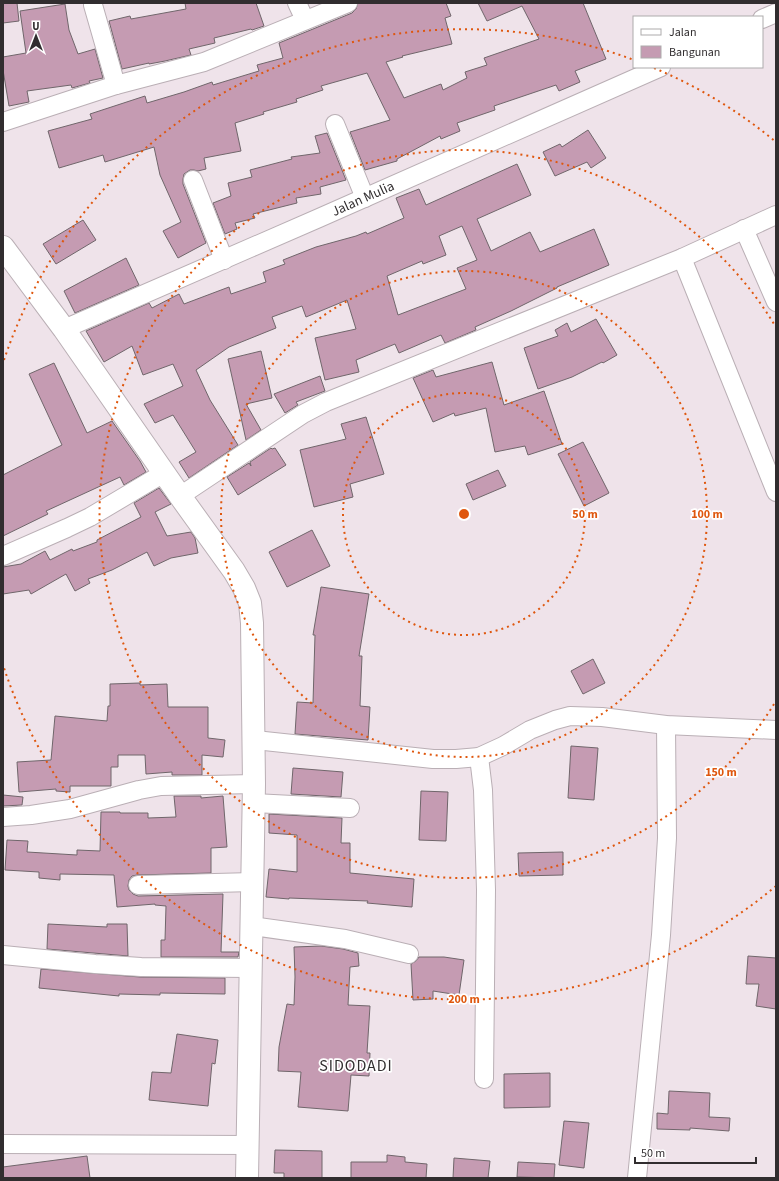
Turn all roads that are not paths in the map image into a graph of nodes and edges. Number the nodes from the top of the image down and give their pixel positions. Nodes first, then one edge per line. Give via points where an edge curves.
1 (297, 3) edge
2 (348, 3) edge
3 (93, 6) dead end
4 (776, 13) edge
5 (763, 19) edge
6 (305, 20) junction
7 (659, 68) edge
8 (116, 85) junction
9 (3, 122) edge
10 (335, 124) dead end
11 (193, 180) dead end
12 (365, 198) junction
13 (776, 215) edge
14 (744, 229) junction
15 (3, 247) edge
16 (682, 258) junction
17 (224, 260) junction
18 (776, 302) edge
19 (64, 329) junction
20 (164, 473) junction
21 (776, 492) edge
22 (180, 496) junction
23 (3, 556) edge
24 (666, 725) junction
25 (776, 730) edge
26 (254, 740) junction
27 (479, 757) junction
28 (254, 794) junction
29 (350, 808) dead end
30 (3, 817) edge
31 (253, 882) junction
32 (138, 885) dead end
33 (252, 926) junction
34 (409, 954) dead end
35 (3, 955) edge
36 (250, 968) junction
37 (484, 1079) dead end
38 (3, 1144) edge
39 (248, 1145) junction
40 (247, 1178) edge
41 (637, 1178) edge

1 - 6 street
2 - 6 street
3 - 8 street
4 - 5 street
6 - 8 street via 204,62
7 - 12 street, Jalan Mulia
8 - 9 street
10 - 12 street
11 - 17 street
12 - 17 street, Jalan Mulia
13 - 14 street
14 - 16 street
14 - 18 street
15 - 19 main road
16 - 21 street
16 - 22 street via 326,402 303,414
17 - 19 street, Jalan Mulia
19 - 20 main road
20 - 22 main road
20 - 23 street via 90,517
22 - 26 main road via 234,571 250,603
24 - 25 street
24 - 27 street via 570,716 530,730
24 - 41 street via 667,838
26 - 27 street via 434,759
26 - 28 main road
27 - 37 street via 483,790 486,890
28 - 29 street
28 - 30 street via 189,785 161,786 70,809
28 - 31 main road
31 - 32 street
31 - 33 main road
33 - 34 street via 345,939
33 - 36 main road
35 - 36 street via 141,967
36 - 39 main road
38 - 39 street
39 - 40 main road

